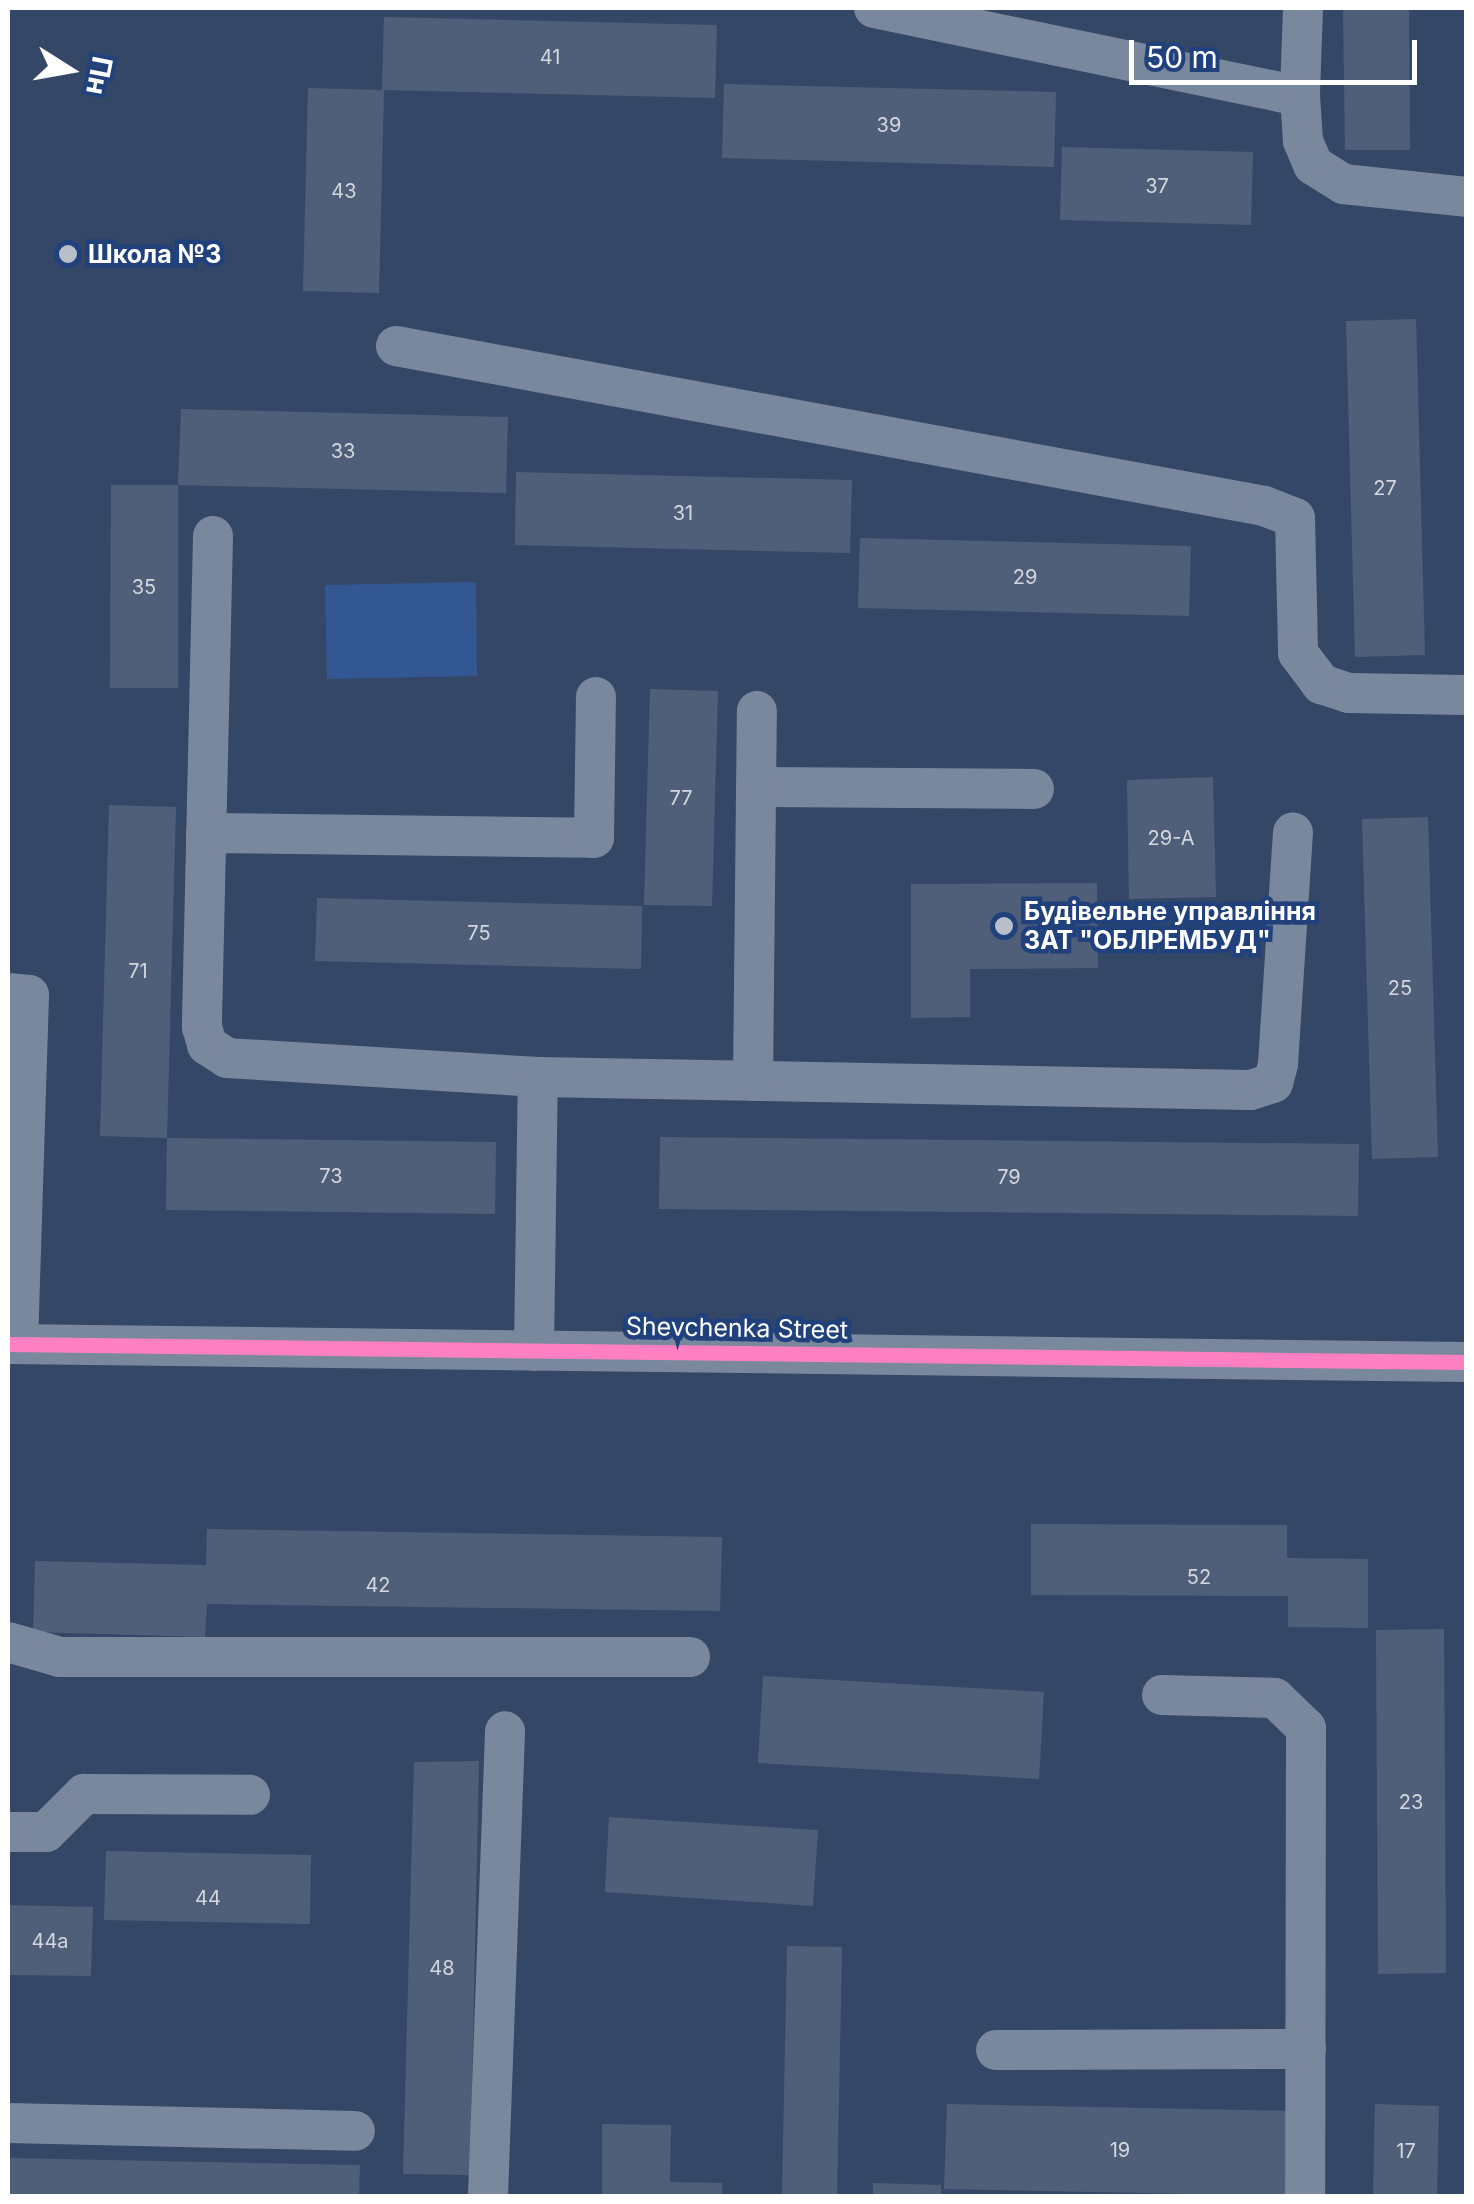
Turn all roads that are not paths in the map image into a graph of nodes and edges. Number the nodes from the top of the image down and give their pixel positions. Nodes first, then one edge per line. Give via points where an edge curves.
1 (874, 8) edge
2 (1303, 8) edge
3 (1300, 96) junction
4 (1466, 197) edge
5 (396, 346) dead end
6 (213, 536) dead end
7 (1466, 695) edge
8 (596, 697) dead end
9 (758, 711) dead end
10 (756, 787) junction
11 (1034, 789) dead end
12 (1293, 832) dead end
13 (206, 833) junction
14 (8, 993) edge
15 (538, 1077) junction
16 (752, 1081) junction
17 (13, 1344) edge
18 (534, 1351) junction
19 (1466, 1362) edge
20 (8, 1642) edge
21 (690, 1657) dead end
22 (1162, 1695) dead end
23 (504, 1731) dead end
24 (250, 1794) dead end
25 (8, 1832) edge
26 (1306, 2049) junction
27 (996, 2050) dead end
28 (8, 2124) edge
29 (354, 2131) dead end
30 (488, 2196) edge
31 (1305, 2196) edge

1 - 3 street
2 - 3 street
3 - 4 street via 1303,140 1313,165 1343,184
5 - 7 street via 1264,506 1295,518 1298,653 1321,684 1349,693
6 - 13 street
8 - 13 street via 594,838
9 - 10 street
10 - 11 street
10 - 16 street
12 - 16 street via 1273,1083 1251,1090
13 - 15 street via 207,1045 228,1058
14 - 17 street via 29,995
15 - 16 street
15 - 18 street
17 - 18 street, Shevchenka Street
18 - 19 street, Shevchenka Street
20 - 21 street via 60,1657
22 - 26 street via 1274,1698 1306,1728
23 - 30 street
24 - 25 street via 84,1794 46,1832
26 - 27 street
26 - 31 street
28 - 29 street

